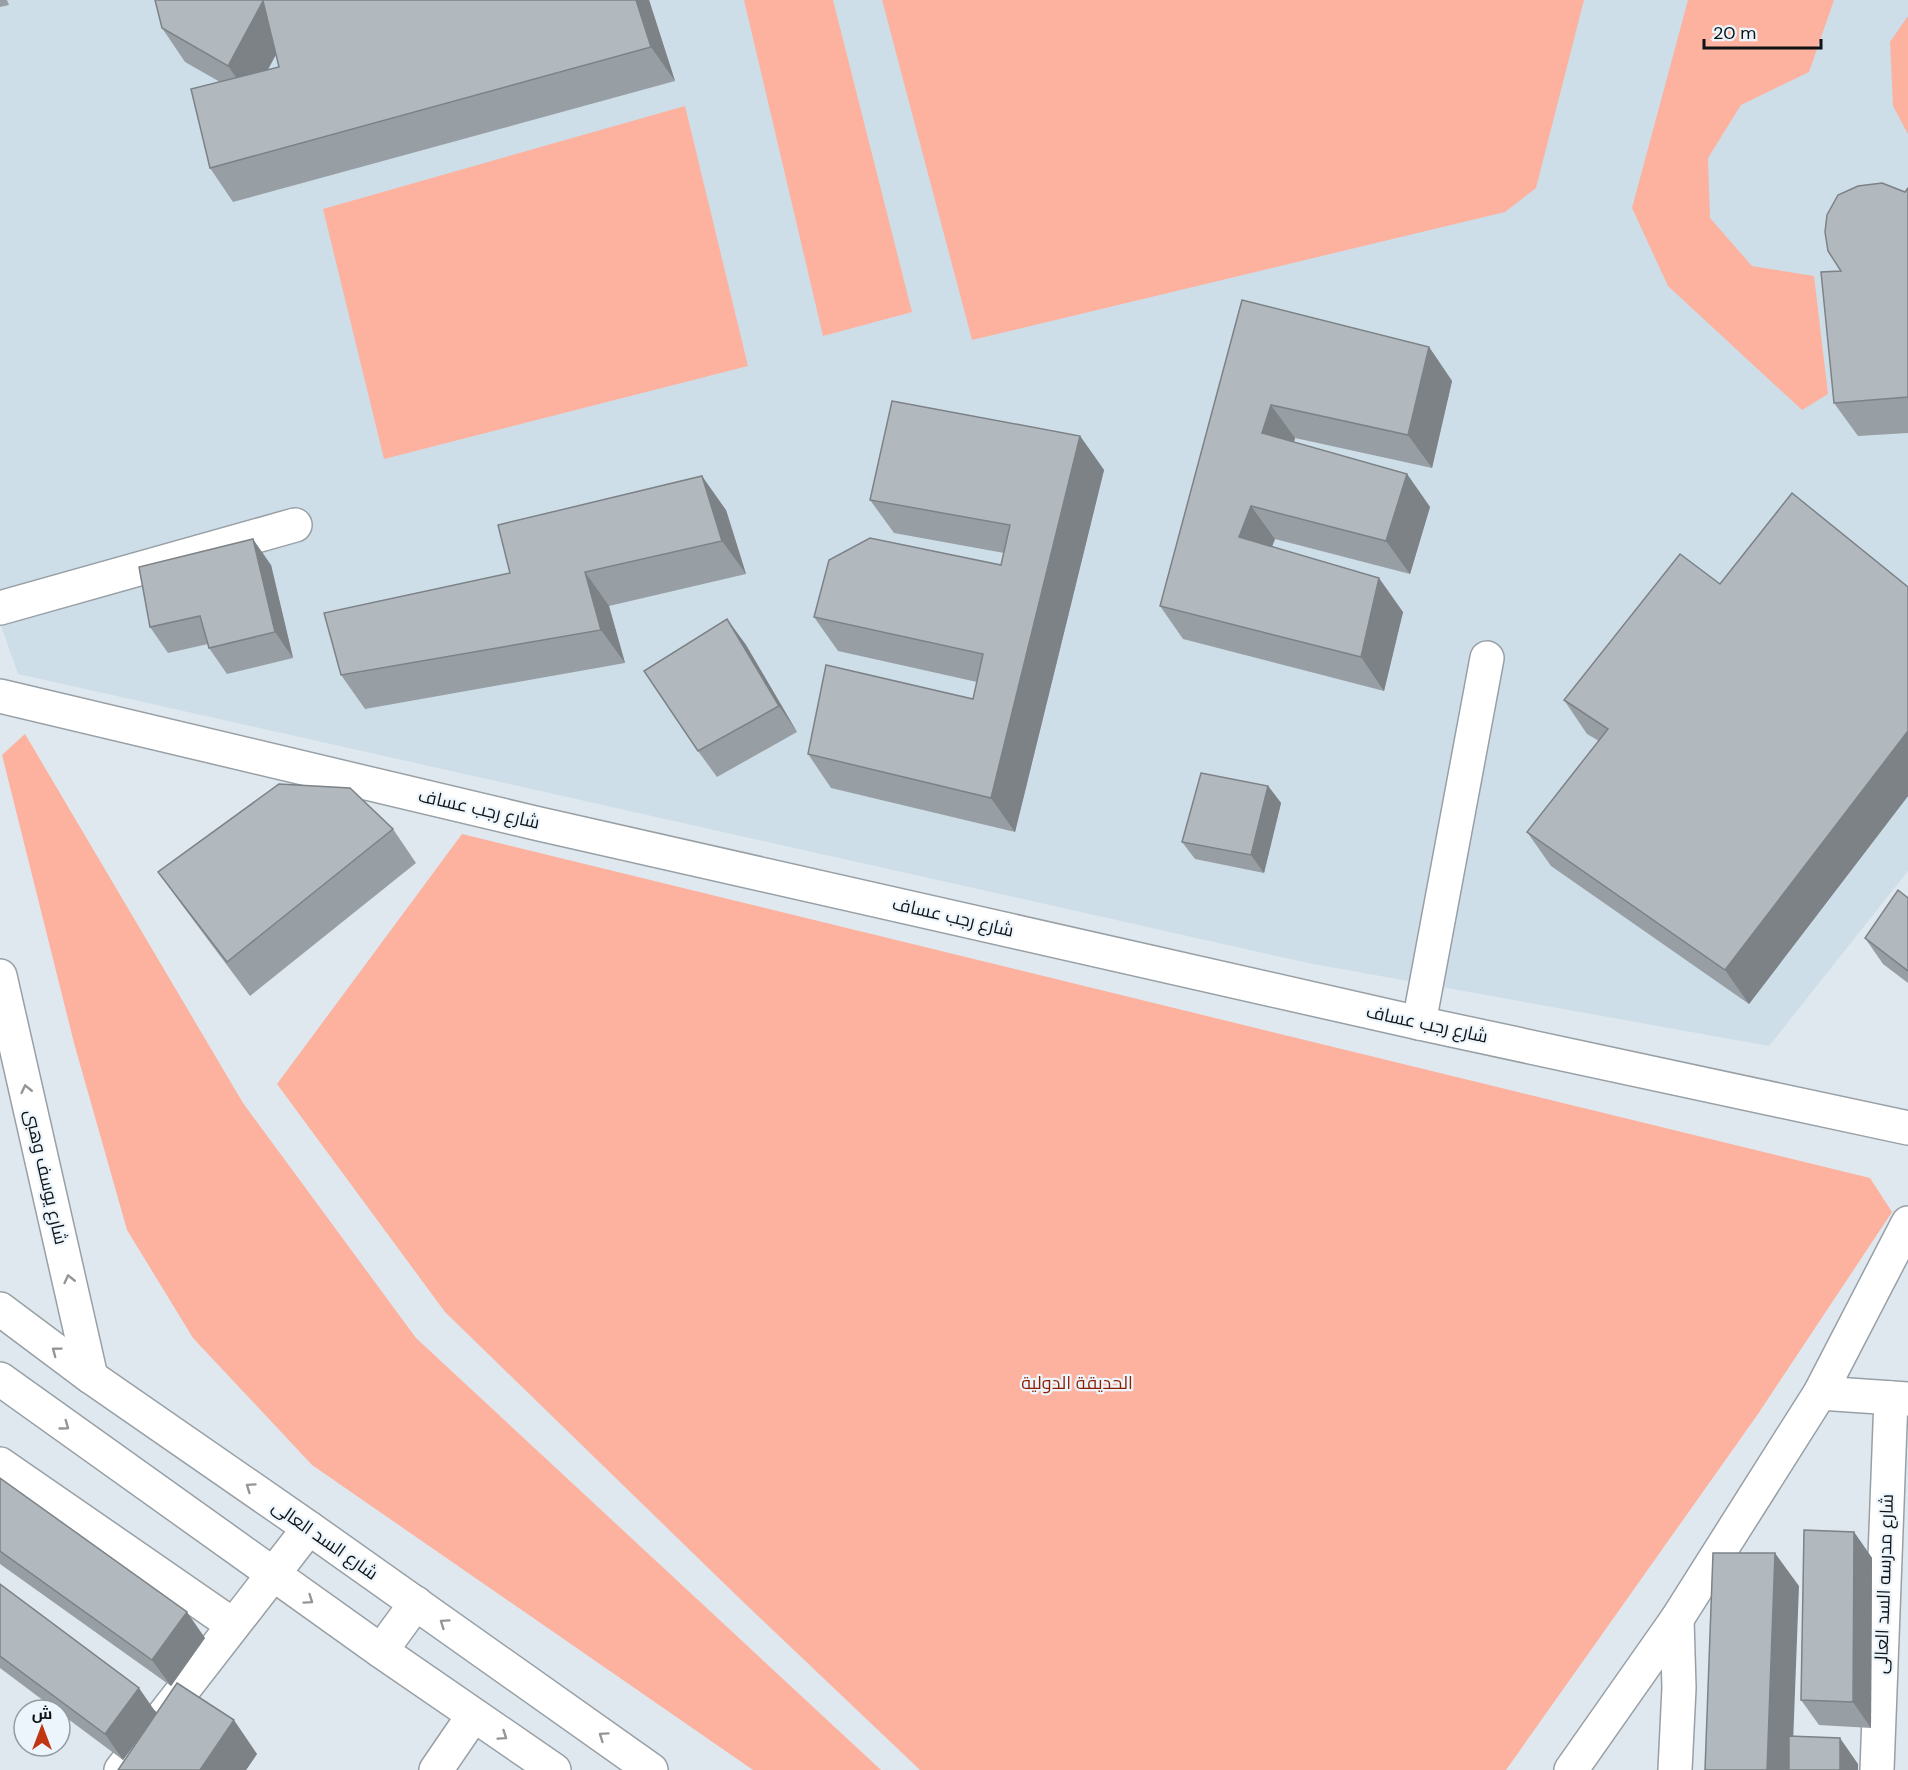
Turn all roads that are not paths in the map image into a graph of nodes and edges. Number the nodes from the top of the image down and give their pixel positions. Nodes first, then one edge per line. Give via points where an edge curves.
1 (295, 525) dead end
2 (0, 608) edge
3 (1486, 658) dead end
4 (0, 696) edge
5 (0, 976) edge
6 (1419, 1023) junction
7 (1908, 1128) edge
8 (1908, 1223) edge
9 (0, 1310) edge
10 (91, 1377) junction
11 (0, 1379) edge
12 (1820, 1393) junction
13 (1899, 1398) edge
14 (0, 1464) edge
15 (309, 1528) junction
16 (273, 1575) junction
17 (416, 1603) junction
18 (1677, 1619) junction
19 (233, 1625) junction
20 (381, 1651) junction
21 (473, 1716) junction
22 (121, 1770) edge
23 (436, 1770) edge
24 (554, 1770) edge
25 (651, 1770) edge
26 (1571, 1770) edge
27 (1675, 1770) edge
28 (1877, 1770) edge

1 - 2 street
3 - 6 street
4 - 6 street, شارع رجب عساف
10 -> 5 street, شارع يوسف وهبى
6 - 7 street, شارع رجب عساف
8 - 12 street
10 -> 9 street, شارع السد العالى
15 -> 10 street, شارع السد العالى
11 -> 16 street
12 - 13 street
12 - 18 street
13 - 28 street, شارع مدرسه السد العالى
14 - 19 street
15 - 16 street
15 - 17 street, شارع السد العالى
16 - 19 street
16 -> 20 street
17 - 20 street
25 -> 17 street, شارع السد العالى
18 - 26 street
18 - 27 street
19 - 22 street
20 - 21 street
21 - 23 street
21 -> 24 street

